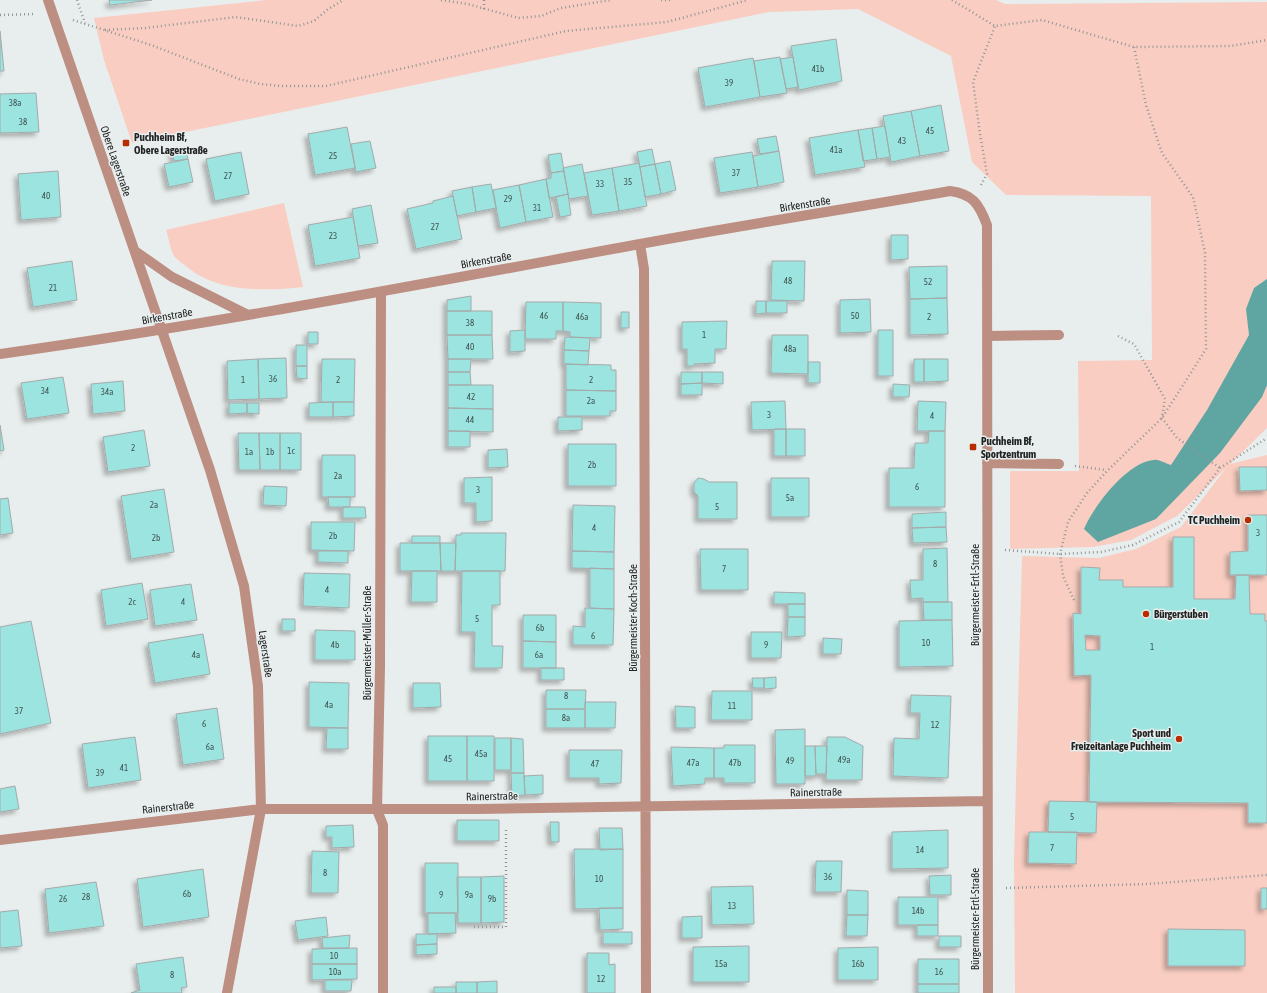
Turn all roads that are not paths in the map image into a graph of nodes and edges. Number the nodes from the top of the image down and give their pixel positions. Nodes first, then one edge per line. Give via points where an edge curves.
1 (48, 0) edge
2 (974, 200) joint
3 (640, 244) junction
4 (135, 251) junction
5 (382, 292) junction
6 (246, 314) junction
7 (161, 329) junction
8 (1060, 335) dead end
9 (988, 336) junction
10 (0, 354) edge
11 (987, 463) junction
12 (1059, 464) road end
13 (987, 801) junction
14 (646, 807) junction
15 (260, 809) junction
16 (377, 810) junction
17 (0, 840) edge
18 (227, 993) edge
19 (382, 993) edge
20 (646, 993) edge
21 (988, 993) edge

1 - 4 street, Obere Lagerstraße
2 - 3 street, Birkenstraße via 963,193 950,191
2 - 9 street, Bürgermeister-Ertl-Straße via 981,209 987,225
3 - 5 street, Birkenstraße
3 - 14 street, Bürgermeister-Koch-Straße via 644,269
4 - 6 street via 172,277
4 - 7 street, Obere Lagerstraße
5 - 6 street, Birkenstraße
5 - 16 street, Bürgermeister-Müller-Straße
6 - 7 street, Birkenstraße
7 - 10 street, Birkenstraße
7 - 15 street, Lagerstraße via 210,470 244,586 258,686
8 - 9 street
9 - 11 street, Bürgermeister-Ertl-Straße
11 - 12 street
11 - 13 street, Bürgermeister-Ertl-Straße
13 - 14 street, Rainerstraße
13 - 21 street, Bürgermeister-Ertl-Straße
14 - 16 street, Rainerstraße
14 - 20 street, Bürgermeister-Koch-Straße
15 - 16 street, Rainerstraße
15 - 17 street, Rainerstraße
15 - 18 street, Lagerstraße
16 - 19 street, Bürgermeister-Müller-Straße via 384,826

